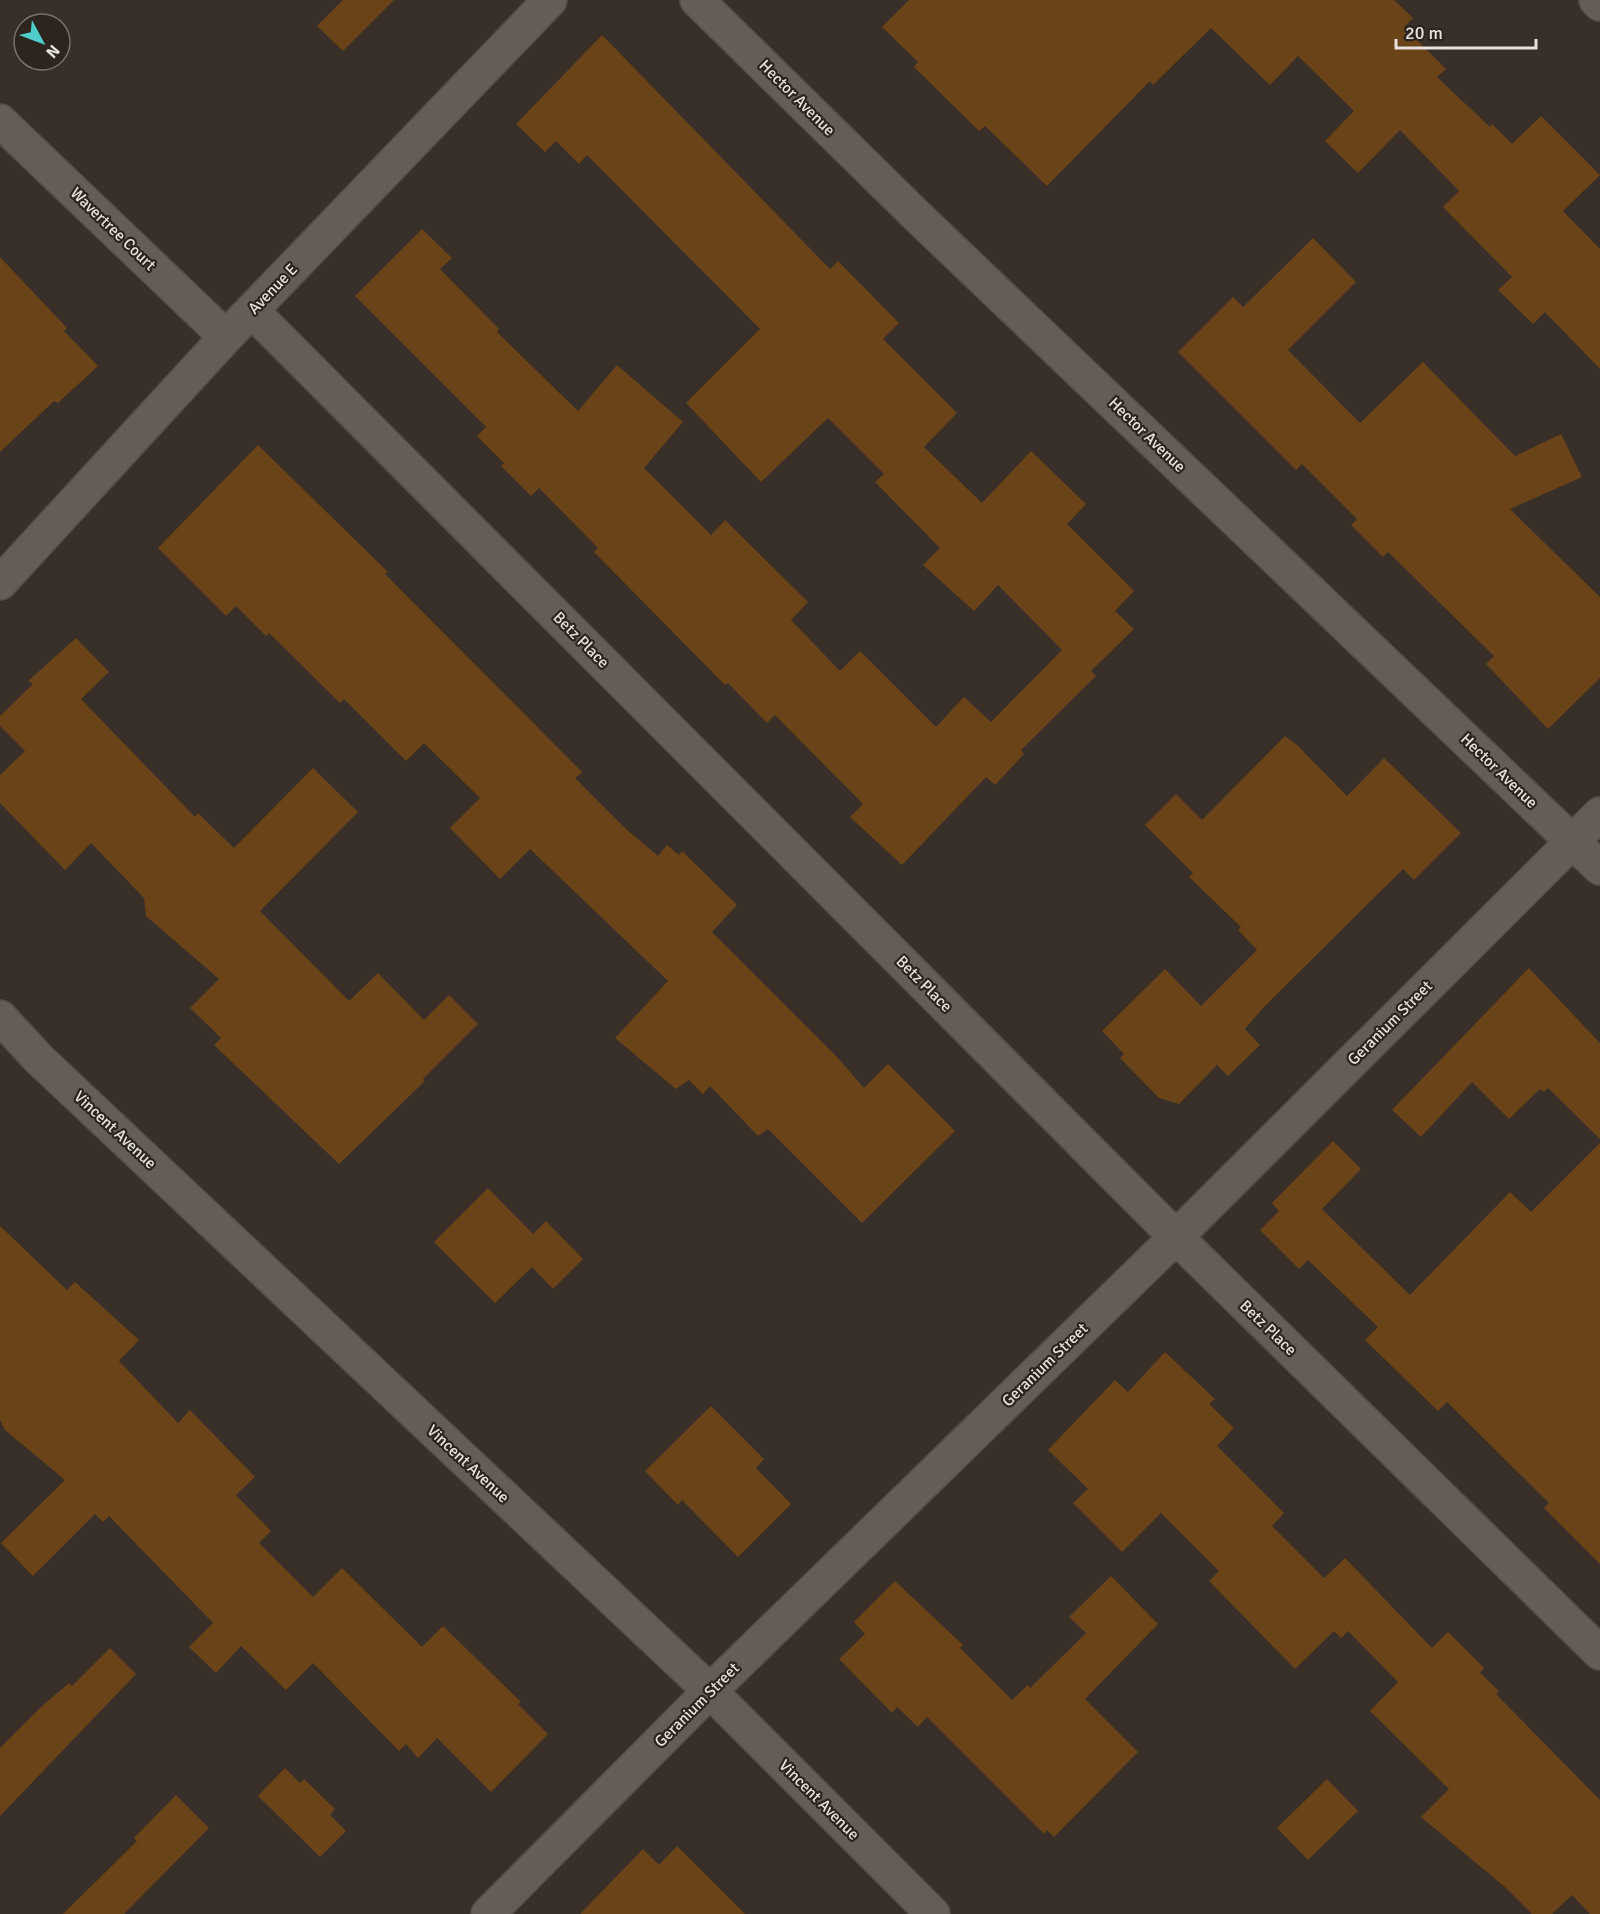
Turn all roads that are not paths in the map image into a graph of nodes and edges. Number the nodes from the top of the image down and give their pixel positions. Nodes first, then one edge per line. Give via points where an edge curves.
1 (550, 0) edge
2 (697, 0) edge
3 (1596, 0) edge
4 (1600, 4) edge
5 (0, 121) edge
6 (252, 311) junction
7 (226, 337) junction
8 (0, 583) edge
9 (1600, 814) edge
10 (1572, 840) junction
11 (1600, 868) edge
12 (0, 1017) edge
13 (1176, 1238) junction
14 (1600, 1653) edge
15 (710, 1691) junction
16 (488, 1914) edge
17 (933, 1914) edge

1 - 6 street, Avenue E
2 - 10 street, Hector Avenue via 918,217
3 - 4 street
5 - 7 street, Wavertree Court
6 - 7 street, Avenue E
6 - 13 street, Betz Place
7 - 8 street, Avenue E
9 - 10 street, Geranium Street
10 - 11 street, Hector Avenue
10 - 13 street, Geranium Street
12 - 15 street, Vincent Avenue via 39,1059
13 - 14 street, Betz Place
13 - 15 street, Geranium Street
15 - 16 street, Geranium Street
15 - 17 street, Vincent Avenue

